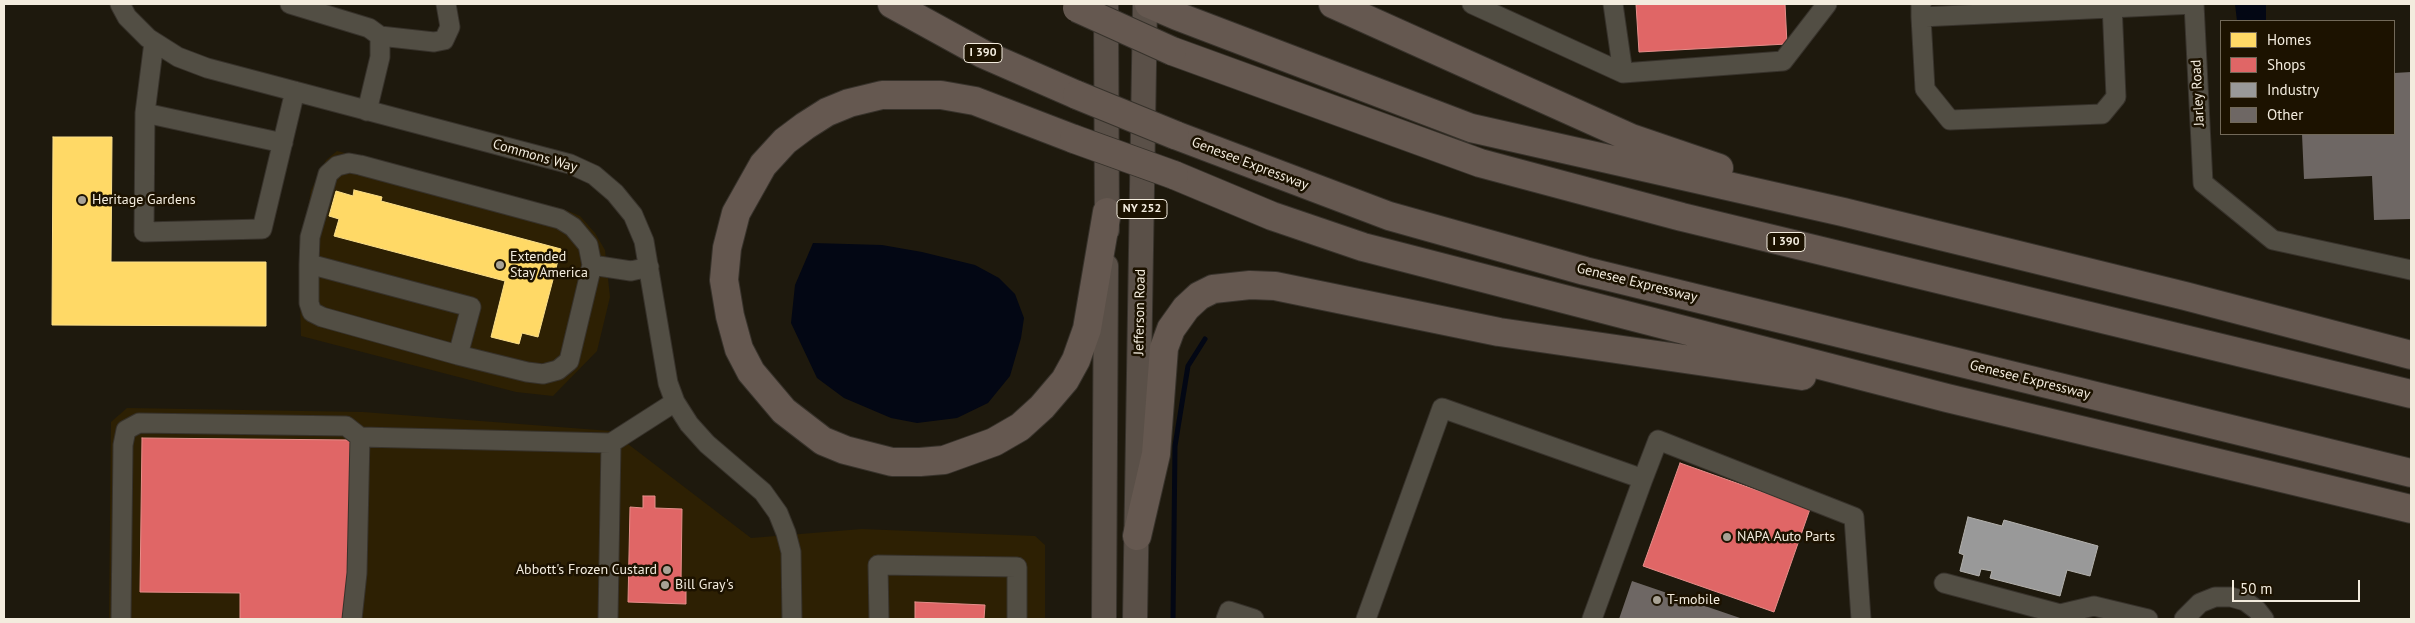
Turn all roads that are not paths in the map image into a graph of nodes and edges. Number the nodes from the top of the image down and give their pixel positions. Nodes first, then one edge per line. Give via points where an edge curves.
1 (120, 4) edge
2 (446, 4) edge
3 (892, 4) edge
4 (1106, 4) edge
5 (1145, 4) edge
6 (1149, 4) edge
7 (1334, 4) edge
8 (1472, 4) edge
9 (1613, 4) edge
10 (1827, 4) edge
11 (2194, 4) edge
12 (297, 5) edge
13 (1073, 6) edge
14 (2113, 6) edge
15 (1921, 10) edge
16 (350, 13) edge
17 (380, 36) junction
18 (154, 42) junction
19 (1623, 73) junction
20 (295, 92) junction
21 (367, 111) junction
22 (145, 113) junction
23 (282, 143) junction
24 (1107, 212) junction
25 (1843, 212) junction
26 (308, 264) junction
27 (592, 265) junction
28 (649, 267) junction
29 (2411, 270) edge
30 (458, 355) junction
31 (2411, 355) edge
32 (2411, 394) edge
33 (1947, 398) junction
34 (675, 402) junction
35 (360, 437) junction
36 (610, 443) junction
37 (2411, 473) edge
38 (1643, 479) junction
39 (2411, 509) edge
40 (1137, 536) junction
41 (1944, 583) dead end
42 (121, 619) edge
43 (352, 619) edge
44 (608, 619) edge
45 (792, 619) edge
46 (879, 619) edge
47 (1017, 619) edge
48 (1104, 619) edge
49 (1135, 619) edge
50 (1226, 619) edge
51 (1254, 619) edge
52 (1366, 619) edge
53 (1592, 619) edge
54 (1861, 619) edge
55 (2148, 619) edge
56 (2184, 619) edge
57 (2264, 619) edge

1 - 18 street, Commons Way via 127,17
2 - 17 street via 450,28 444,40 434,42
3 - 37 highway, Genesee Expressway / I 390, bridge via 983,54 1077,95 1389,216 1575,268
4 - 24 main road, NY 252
5 - 40 main road, Jefferson Road / NY 252
6 - 25 highway via 1471,128
7 - 25 highway via 1631,138
8 - 19 street
9 - 19 street
10 - 19 street via 1783,61
11 - 14 street
11 - 29 street, Jarley Road via 2203,183 2273,240
12 - 16 street
13 - 32 highway, I 390, bridge via 1172,51 1480,163 1692,219
14 - 15 street
14 - 15 street via 2116,97 2102,114 1950,120 1926,89
16 - 17 street
17 - 21 street via 380,57
18 - 20 street, Commons Way via 178,58
18 - 22 street
20 - 21 street, Commons Way
20 - 23 street
21 - 28 street, Commons Way via 570,164 594,175 633,215 644,241
22 - 23 street
22 - 23 street via 144,232 262,229
24 - 33 highway, bridge via 1087,329 1065,380 1020,426 994,442 970,451 944,460 892,462 823,441 784,411 766,392 739,349 724,280 727,248 736,213 763,165 785,141 826,112 882,95 941,95 975,101 1174,175 1272,216 1363,247
24 - 48 main road, NY 252
25 - 31 highway
26 - 27 street via 310,237 328,174 337,166 349,163 560,219 581,235 588,246
26 - 30 street via 312,312
26 - 30 street via 471,307
27 - 28 street via 631,271
27 - 30 street via 569,361 558,370 543,374 527,372
28 - 34 street, Commons Way via 668,383
33 - 39 highway
33 - 40 highway via 1499,332 1275,286 1229,286 1199,296 1186,308 1164,348 1156,454
34 - 36 street
34 - 45 street, Commons Way via 701,438 763,492 778,513 791,552
35 - 36 street
35 - 42 street via 346,426 139,424 126,430 123,445
35 - 43 street via 357,574
36 - 44 street
38 - 52 street via 1442,408
38 - 53 street
38 - 54 street via 1658,440 1854,517
40 - 49 main road, Jefferson Road / NY 252
41 - 55 street via 2060,614 2094,606
46 - 47 street via 878,565 1017,567
50 - 51 street via 1229,611
56 - 57 street via 2200,603 2215,597 2230,597 2245,601

